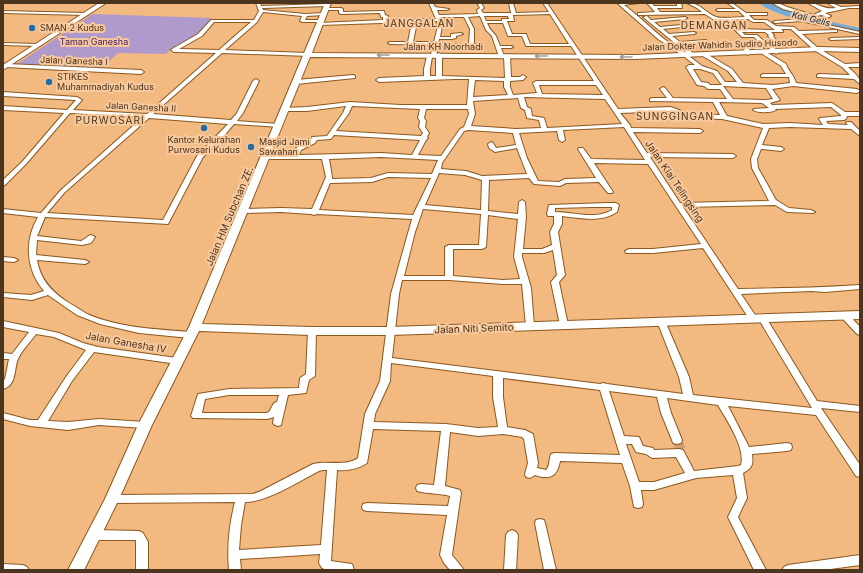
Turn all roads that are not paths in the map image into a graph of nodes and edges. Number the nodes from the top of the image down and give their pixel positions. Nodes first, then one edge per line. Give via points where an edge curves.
1 (103, 3) edge
2 (431, 3) edge
3 (479, 3) edge
4 (511, 3) edge
5 (546, 3) edge
6 (636, 3) edge
7 (649, 3) edge
8 (679, 3) edge
9 (689, 3) edge
10 (729, 3) edge
11 (774, 3) edge
12 (810, 3) edge
13 (829, 3) edge
14 (619, 4) edge
15 (260, 7) edge
16 (653, 7) junction
17 (664, 7) junction
18 (860, 7) edge
19 (434, 8) junction
20 (447, 9) dead end
21 (841, 9) junction
22 (718, 10) dead end
23 (741, 10) junction
24 (826, 11) junction
25 (3, 12) edge
26 (324, 13) edge
27 (552, 13) junction
28 (658, 13) junction
29 (668, 13) junction
30 (706, 13) junction
31 (820, 13) junction
32 (87, 14) junction
33 (369, 14) dead end
34 (512, 14) junction
35 (633, 14) junction
36 (765, 14) dead end
37 (465, 15) junction
38 (481, 15) junction
39 (388, 16) junction
40 (748, 16) junction
41 (645, 17) dead end
42 (438, 18) junction
43 (686, 18) dead end
44 (727, 19) junction
45 (256, 21) junction
46 (415, 21) junction
47 (650, 21) junction
48 (485, 22) junction
49 (504, 22) junction
50 (375, 23) junction
51 (768, 23) junction
52 (345, 24) junction
53 (700, 24) dead end
54 (776, 27) junction
55 (487, 28) junction
56 (499, 28) dead end
57 (659, 28) junction
58 (860, 28) edge
59 (739, 30) junction
60 (347, 31) dead end
61 (766, 31) junction
62 (846, 31) junction
63 (492, 32) junction
64 (508, 32) junction
65 (694, 33) dead end
66 (797, 33) junction
67 (860, 33) edge
68 (461, 34) dead end
69 (668, 35) junction
70 (438, 38) junction
71 (860, 38) edge
72 (831, 39) dead end
73 (704, 41) dead end
74 (390, 43) dead end
75 (410, 43) junction
76 (3, 44) edge
77 (435, 44) junction
78 (679, 44) junction
79 (742, 44) dead end
80 (770, 44) junction
81 (38, 45) junction
82 (572, 45) junction
83 (471, 46) junction
84 (479, 46) dead end
85 (498, 47) junction
86 (510, 47) dead end
87 (816, 49) junction
88 (747, 50) junction
89 (763, 50) junction
90 (860, 50) edge
91 (219, 52) junction
92 (776, 52) junction
93 (703, 54) junction
94 (307, 55) junction
95 (688, 55) junction
96 (434, 56) junction
97 (504, 56) junction
98 (580, 57) junction
99 (860, 65) edge
100 (844, 66) junction
101 (5, 67) edge
102 (700, 67) junction
103 (141, 72) dead end
104 (790, 75) junction
105 (763, 76) dead end
106 (819, 76) dead end
107 (353, 77) dead end
108 (856, 77) junction
109 (439, 78) junction
110 (476, 78) junction
111 (523, 78) dead end
112 (416, 79) junction
113 (379, 80) dead end
114 (508, 80) junction
115 (256, 81) dead end
116 (296, 82) junction
117 (597, 82) junction
118 (860, 82) edge
119 (742, 84) junction
120 (794, 84) junction
121 (768, 87) junction
122 (663, 89) dead end
123 (859, 92) edge
124 (3, 94) edge
125 (520, 95) junction
126 (540, 95) junction
127 (511, 96) junction
128 (608, 97) junction
129 (470, 99) junction
130 (652, 100) dead end
131 (671, 100) junction
132 (715, 100) junction
133 (731, 100) junction
134 (766, 102) junction
135 (350, 104) junction
136 (423, 106) junction
137 (470, 107) junction
138 (771, 107) junction
139 (3, 108) edge
140 (286, 109) junction
141 (756, 110) dead end
142 (617, 111) junction
143 (68, 112) junction
144 (860, 114) edge
145 (844, 116) junction
146 (148, 117) junction
147 (724, 117) junction
148 (233, 122) junction
149 (278, 126) junction
150 (764, 126) junction
151 (825, 126) junction
152 (853, 127) junction
153 (467, 128) junction
154 (544, 128) junction
155 (559, 128) junction
156 (628, 128) junction
157 (516, 131) junction
158 (700, 131) dead end
159 (332, 133) junction
160 (860, 134) edge
161 (425, 138) junction
162 (562, 140) dead end
163 (491, 144) dead end
164 (520, 146) junction
165 (758, 147) junction
166 (581, 149) dead end
167 (781, 149) dead end
168 (644, 155) junction
169 (295, 156) junction
170 (414, 156) junction
171 (733, 156) dead end
172 (266, 157) junction
173 (325, 157) junction
174 (442, 158) junction
175 (590, 162) junction
176 (649, 162) junction
177 (436, 173) junction
178 (3, 175) edge
179 (12, 176) junction
180 (531, 176) junction
181 (486, 178) junction
182 (601, 180) junction
183 (328, 181) junction
184 (3, 184) edge
185 (610, 192) dead end
186 (522, 202) dead end
187 (775, 202) junction
188 (680, 205) junction
189 (421, 207) junction
190 (552, 210) junction
191 (3, 211) edge
192 (243, 211) junction
193 (314, 212) junction
194 (811, 212) dead end
195 (484, 213) junction
196 (43, 215) junction
197 (416, 217) junction
198 (522, 217) junction
199 (91, 237) dead end
200 (34, 238) junction
201 (706, 246) junction
202 (557, 247) junction
203 (518, 251) junction
204 (629, 251) dead end
205 (32, 257) junction
206 (3, 260) edge
207 (14, 260) dead end
208 (84, 262) dead end
209 (399, 278) junction
210 (449, 278) junction
211 (525, 281) junction
212 (859, 287) dead end
213 (50, 292) junction
214 (736, 292) junction
215 (3, 295) edge
216 (860, 315) edge
217 (845, 316) junction
218 (757, 318) junction
219 (661, 321) junction
220 (3, 324) edge
221 (564, 325) junction
222 (530, 326) junction
223 (34, 331) junction
224 (192, 331) junction
225 (312, 331) junction
226 (390, 331) junction
227 (860, 332) edge
228 (92, 348) junction
229 (3, 356) edge
230 (14, 357) junction
231 (388, 360) junction
232 (177, 361) junction
233 (498, 373) junction
234 (3, 386) edge
235 (603, 386) junction
236 (284, 392) junction
237 (662, 395) junction
238 (689, 398) junction
239 (721, 402) junction
240 (281, 405) junction
241 (817, 408) junction
242 (860, 409) edge
243 (6, 417) edge
244 (278, 423) dead end
245 (41, 424) junction
246 (145, 425) junction
247 (369, 425) junction
248 (446, 428) junction
249 (503, 430) junction
250 (620, 440) junction
251 (679, 448) junction
252 (787, 448) dead end
253 (747, 451) junction
254 (626, 459) junction
255 (332, 466) junction
256 (738, 471) junction
257 (860, 473) edge
258 (691, 475) junction
259 (634, 486) junction
260 (421, 488) dead end
261 (439, 489) junction
262 (241, 498) junction
263 (112, 499) junction
264 (638, 504) dead end
265 (367, 507) dead end
266 (453, 511) junction
267 (540, 523) dead end
268 (94, 535) junction
269 (512, 535) dead end
270 (327, 549) junction
271 (233, 555) junction
272 (860, 560) edge
273 (839, 566) edge
274 (3, 569) edge
275 (23, 570) edge
276 (76, 570) edge
277 (142, 570) edge
278 (235, 570) edge
279 (348, 570) edge
280 (458, 570) edge
281 (510, 570) edge
282 (550, 570) edge
283 (760, 570) edge
284 (788, 570) edge

1 - 32 main road
2 - 19 street
3 - 38 street via 482,8 479,10
4 - 34 street
5 - 27 street, Jalan Kiai Telingsing
6 - 14 street
7 - 16 street
8 - 17 street via 680,7
9 - 30 street
10 - 23 street
11 - 31 street via 808,15
12 - 24 street
13 - 21 street
14 - 35 street
15 - 26 street
15 - 26 street via 305,15 302,21
15 - 45 street
16 - 17 street
16 - 28 street
17 - 29 street
18 - 21 street
19 - 20 street
19 - 42 street
21 - 24 street
22 - 23 street
23 - 40 street
24 - 31 street
25 - 32 street
26 - 39 street via 341,9 341,13
26 - 52 street
26 - 94 main road, Jalan HM Subchan ZE.
27 - 34 street
27 - 82 street, Jalan Kiai Telingsing
28 - 29 street
28 - 35 street
29 - 30 street
30 - 44 street via 716,19
31 - 58 street via 829,16 819,20
32 - 81 main road
33 - 50 street via 369,18
34 - 38 street
34 - 49 street via 512,20
35 - 95 street via 666,43
36 - 40 street
37 - 38 street
37 - 42 street
37 - 83 street via 472,30
38 - 48 street
39 - 46 street
39 - 50 street
40 - 44 street
40 - 51 street via 753,21
41 - 47 street
42 - 46 street
42 - 70 street
43 - 47 street
44 - 59 street
45 - 91 street
45 - 91 street via 213,21 195,39 174,50
46 - 75 street
47 - 57 street
48 - 49 street
48 - 55 street
49 - 64 street
50 - 52 street
51 - 54 street
51 - 62 street via 801,20
52 - 60 street
53 - 57 street
54 - 61 street via 781,31
54 - 66 street via 789,27
55 - 56 street
55 - 63 street
57 - 69 street
59 - 61 street
59 - 80 street via 744,36 755,36 764,44
61 - 80 street via 772,35 770,36 776,43
62 - 66 street
62 - 67 street
63 - 64 street
63 - 85 street
64 - 82 street via 510,35 524,35 530,46
65 - 69 street
66 - 87 street
68 - 70 street via 453,35 452,38
69 - 78 street
70 - 77 street
71 - 72 street
73 - 78 street
74 - 75 street
75 - 77 street
76 - 81 street
77 - 83 street
77 - 96 street
78 - 95 street
79 - 88 street
80 - 92 street
81 - 101 main road
82 - 98 street, Jalan Kiai Telingsing
83 - 84 street
85 - 86 street
85 - 97 street
87 - 90 main road, Jalan Dokter Wahidin Sudiro Husodo
87 - 92 main road, Jalan Dokter Wahidin Sudiro Husodo
87 - 100 street
88 - 89 main road, Jalan Dokter Wahidin Sudiro Husodo
88 - 93 main road, Jalan Dokter Wahidin Sudiro Husodo
89 - 92 main road, Jalan Dokter Wahidin Sudiro Husodo
89 - 104 street via 784,65
91 - 94 street
91 - 146 street
93 - 95 main road, Jalan Dokter Wahidin Sudiro Husodo
93 - 119 street via 730,70
96 -> 94 main road, Jalan KH Noorhadi
94 - 116 main road, Jalan HM Subchan ZE.
95 -> 98 main road, Jalan Dokter Wahidin Sudiro Husodo
95 - 102 street
96 - 97 main road, Jalan KH Noorhadi
96 - 109 street
96 - 112 street via 427,69 427,77
98 -> 97 main road, Jalan KH Noorhadi
97 - 114 street
98 - 117 street, Jalan Kiai Telingsing
99 - 100 street
100 - 108 street
101 - 103 street, Jalan Ganesha I
102 - 119 street via 715,72 723,84
102 - 133 street via 689,67 699,84 722,87
104 - 105 street
104 - 120 street
106 - 108 street
107 - 116 street
108 - 118 street
109 - 110 street
109 - 112 street
110 - 114 street
110 - 129 street via 472,81
111 - 114 street
112 - 113 street
114 - 127 street via 507,87
115 - 148 street
116 - 140 main road, Jalan HM Subchan ZE.
117 - 126 street via 536,83
117 - 128 street, Jalan Kiai Telingsing
119 - 121 street
120 - 121 street
120 - 123 street
121 - 134 street via 777,100
122 - 131 street
124 - 143 street via 79,99
125 - 126 street
125 - 127 street
125 - 154 street via 524,108 528,109 528,117 542,119
126 - 128 street
127 - 129 street
128 - 142 street, Jalan Kiai Telingsing
129 - 137 street
130 - 131 street
131 - 132 street
132 - 133 street
132 - 147 street
133 - 134 street
134 - 138 street
135 - 136 street
135 - 140 street
135 - 159 street
136 - 137 street
136 - 161 street via 421,118
137 - 153 street via 472,114
138 - 141 street via 773,110
138 - 145 street via 832,105
139 - 143 street, Jalan Ganesha II
140 - 149 main road, Jalan HM Subchan ZE.
142 - 147 street via 671,109 688,116
142 - 156 street, Jalan Kiai Telingsing
143 - 146 street, Jalan Ganesha II
143 - 179 street
144 - 145 street
145 - 151 street via 822,119
145 - 152 street
146 - 148 street, Jalan Ganesha II
146 - 196 street via 63,191
147 - 150 street
148 - 149 street, Jalan Ganesha II
148 - 196 street via 200,156 165,222
149 - 172 main road, Jalan HM Subchan ZE.
150 - 151 street
150 - 165 street via 766,128
151 - 152 street
152 - 160 street
153 - 157 street
153 - 174 street via 462,130
154 - 155 street
154 - 157 street
155 - 156 street
155 - 162 street
156 - 158 street
156 - 168 street, Jalan Kiai Telingsing
157 - 164 street
159 - 161 street
159 - 169 street via 329,138 314,138 313,142 298,149
161 - 170 street
163 - 164 street via 494,149
164 - 180 street via 525,166
165 - 167 street
165 - 187 street via 754,159 755,168
166 - 175 street
168 - 171 street
168 - 176 street, Jalan Kiai Telingsing
169 - 172 street
169 - 173 street
170 - 173 street
170 - 174 street
172 - 192 main road, Jalan HM Subchan ZE.
173 - 183 street
174 - 177 street
175 - 176 street
175 - 182 street
176 - 188 street, Jalan Kiai Telingsing
177 - 181 street via 466,173
177 - 183 street via 388,175 372,180
177 - 189 street
178 - 179 street
179 - 184 street
180 - 181 street
180 - 182 street via 535,183 560,184 565,181
181 - 195 street via 483,194
182 - 185 street
183 - 193 street
186 - 198 street
187 - 188 street
187 - 194 street via 787,210
188 - 201 street, Jalan Kiai Telingsing
189 - 195 street
189 - 197 street
190 - 190 street via 593,216 609,215 616,205 589,204
190 - 202 street via 558,224 554,232
191 - 196 street
192 - 193 street
192 - 224 main road, Jalan HM Subchan ZE.
193 - 197 street
195 - 198 street
195 - 210 street via 483,244 480,251 449,247
196 - 200 street
197 - 209 street
198 - 203 street
199 - 200 street via 82,243
200 - 205 street
201 - 204 street
201 - 214 street, Jalan Kiai Telingsing
202 - 203 street via 544,251
202 - 221 street via 561,275 555,282
203 - 211 street
205 - 208 street
205 - 213 street via 35,270
206 - 207 street
209 - 210 street
209 - 226 street
210 - 211 street
211 - 222 street
212 - 214 street
213 - 215 street via 32,298
213 - 224 street via 78,313 103,323 144,331
214 - 218 street, Jalan Kiai Telingsing
216 - 217 main road, Jalan Niti Semito
217 - 218 main road, Jalan Niti Semito
217 - 227 street
218 - 219 main road, Jalan Niti Semito
218 - 241 street, Jalan Kiai Telingsing
219 - 221 main road, Jalan Niti Semito
219 - 238 street via 684,377
220 - 223 street, Jalan Ganesha IV
221 - 222 main road, Jalan Niti Semito
222 - 226 main road, Jalan Niti Semito
223 - 228 street, Jalan Ganesha IV via 56,335
223 - 230 street
224 - 225 main road, Jalan Niti Semito
224 - 232 main road, Jalan HM Subchan ZE.
225 - 226 main road, Jalan Niti Semito
225 - 236 street via 310,376 305,378 302,390
226 - 231 street
228 - 232 street, Jalan Ganesha IV
228 - 245 street
229 - 230 street
230 - 234 street via 9,380
231 - 233 street
231 - 247 street via 385,381 370,414
232 - 246 main road, Jalan HM Subchan ZE.
233 - 235 street
233 - 249 street via 498,397
235 - 237 street
235 - 250 street
236 - 240 street
236 - 240 street via 229,392 201,396 196,416 267,416 272,414 277,405
237 - 238 street
237 - 251 street
238 - 239 street
239 - 241 street
239 - 253 street
240 - 244 street
241 - 242 street
241 - 257 street, Jalan Kiai Telingsing
243 - 245 street via 30,424
245 - 246 street via 68,426 99,422
246 - 263 main road, Jalan HM Subchan ZE.
247 - 248 street
247 - 255 street via 363,460 356,464
248 - 249 street via 478,432
248 - 261 street
249 - 254 street via 528,435 532,456 531,472 551,472 554,469 555,457
250 - 251 street via 635,440 640,449 652,454
250 - 254 street
251 - 258 street
252 - 253 street
253 - 256 street via 748,465
254 - 259 street
255 - 262 street via 312,469 260,496
255 - 270 street
256 - 258 street
256 - 283 street via 742,498 732,517
258 - 259 street via 662,484
259 - 264 street
260 - 261 street
261 - 266 street via 456,493
262 - 263 street
262 - 271 street via 234,527
263 - 268 main road, Jalan HM Subchan ZE.
265 - 266 street
266 - 280 street via 446,555
267 - 282 street
268 - 276 main road, Jalan HM Subchan ZE.
268 - 277 street via 139,536 142,542
269 - 281 street
270 - 271 street
270 - 279 street via 325,564 348,567
271 - 278 street
272 - 273 street
273 - 284 street
274 - 275 street

